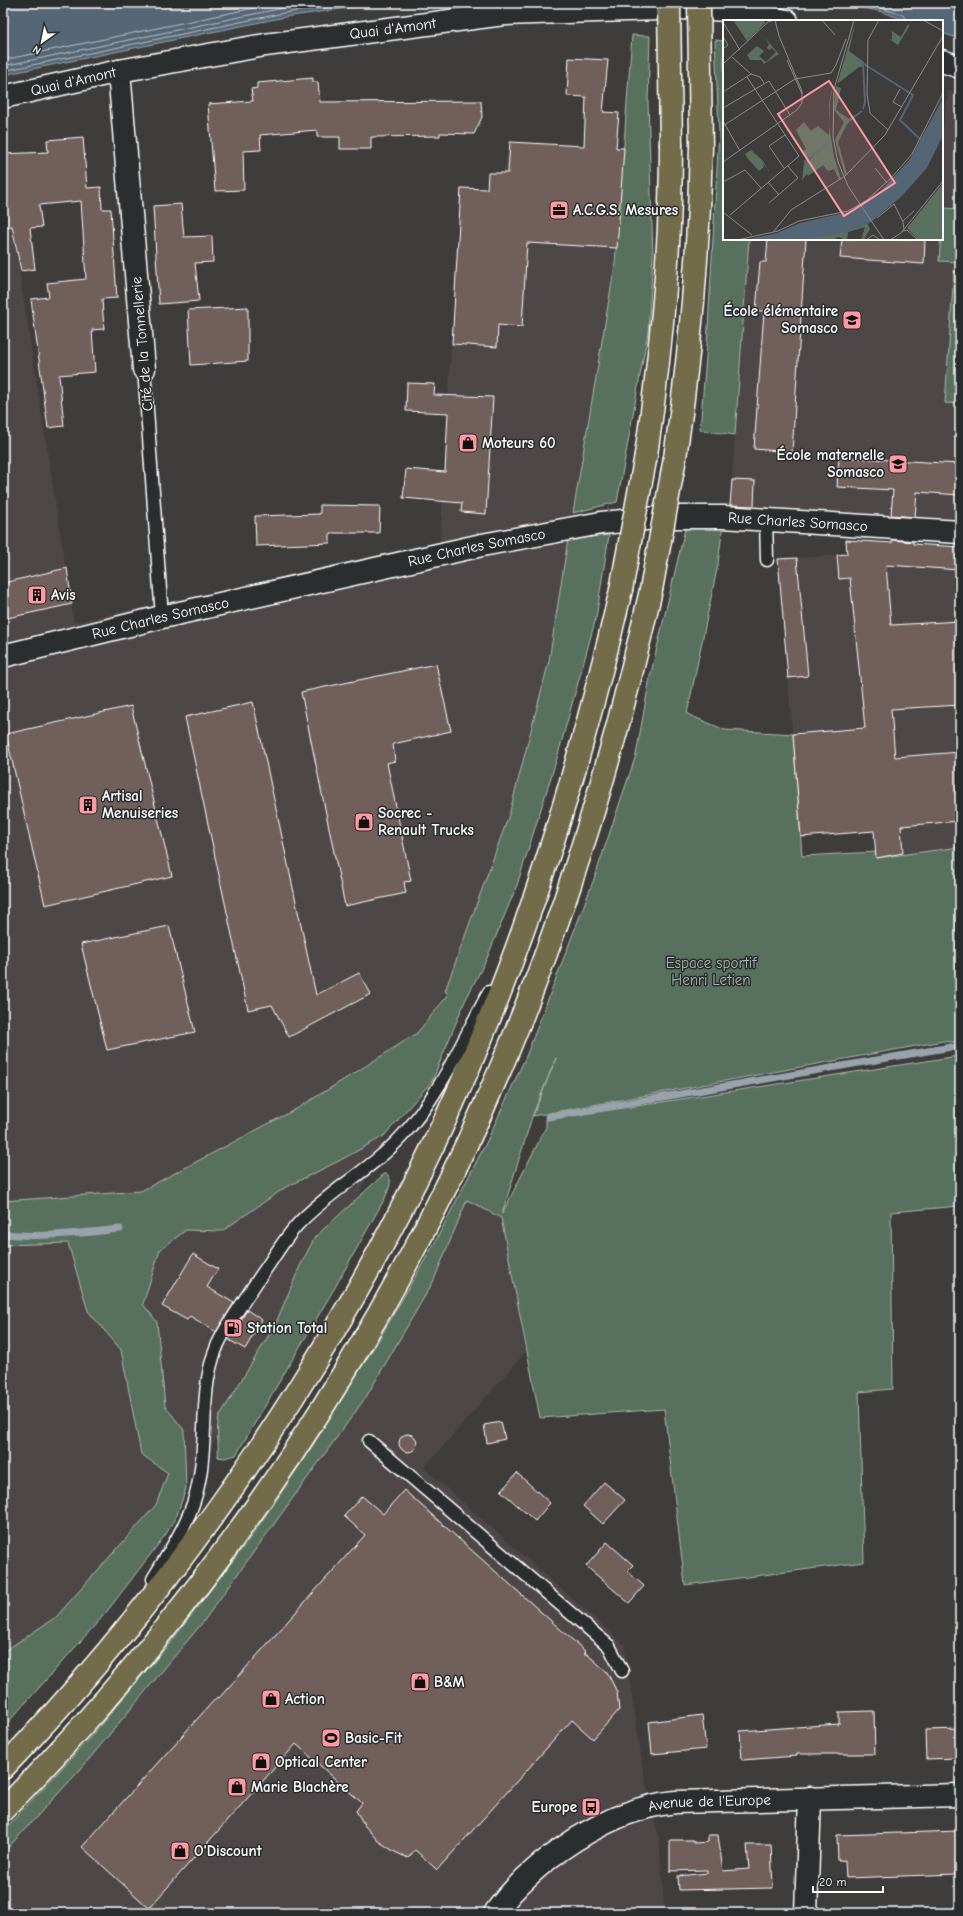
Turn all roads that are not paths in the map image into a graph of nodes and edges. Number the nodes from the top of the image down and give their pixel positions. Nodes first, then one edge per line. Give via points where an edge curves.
1 (669, 3) edge
2 (699, 3) edge
3 (782, 20) edge
4 (943, 61) edge
5 (960, 67) edge
6 (119, 71) junction
7 (3, 97) edge
8 (144, 369) joint
9 (766, 519) junction
10 (960, 532) edge
11 (767, 560) dead end
12 (162, 617) junction
13 (3, 656) edge
14 (523, 932) junction
15 (369, 1441) dead end
16 (121, 1634) junction
17 (622, 1671) dead end
18 (3, 1768) edge
19 (960, 1795) edge
20 (810, 1798) junction
21 (3, 1810) edge
22 (495, 1913) edge
23 (806, 1913) edge

1 - 14 highway, bridge via 671,199 666,290 646,455 621,590 576,770
2 - 21 highway, bridge via 701,147 694,309 675,458 651,590 607,768 565,900 506,1055 414,1249 332,1390 235,1535 170,1621 104,1701
3 - 6 street, Quai d'Amont via 728,10 690,8 524,12 265,45
4 - 5 street
6 - 7 street, Quai d'Amont
6 - 8 street, Cité de la Tonnellerie
8 - 12 lane, Cité de la Tonnellerie
9 - 10 street, Rue Charles Somasco
9 - 11 lane
9 - 12 street, Rue Charles Somasco via 669,517 580,527 482,545
12 - 13 street, Rue Charles Somasco
14 - 16 highway via 471,1063 370,1268 302,1382 253,1456 204,1527
14 - 16 lane via 423,1110 403,1135 381,1156 298,1224 244,1300 222,1336 214,1351 206,1381 201,1469 195,1495 174,1544
15 - 17 lane via 609,1646
16 - 18 highway via 63,1703
19 - 20 street, Avenue de l'Europe
20 - 22 street, Avenue de l'Europe via 676,1802 640,1808 576,1839 545,1861 512,1891
20 - 23 street

